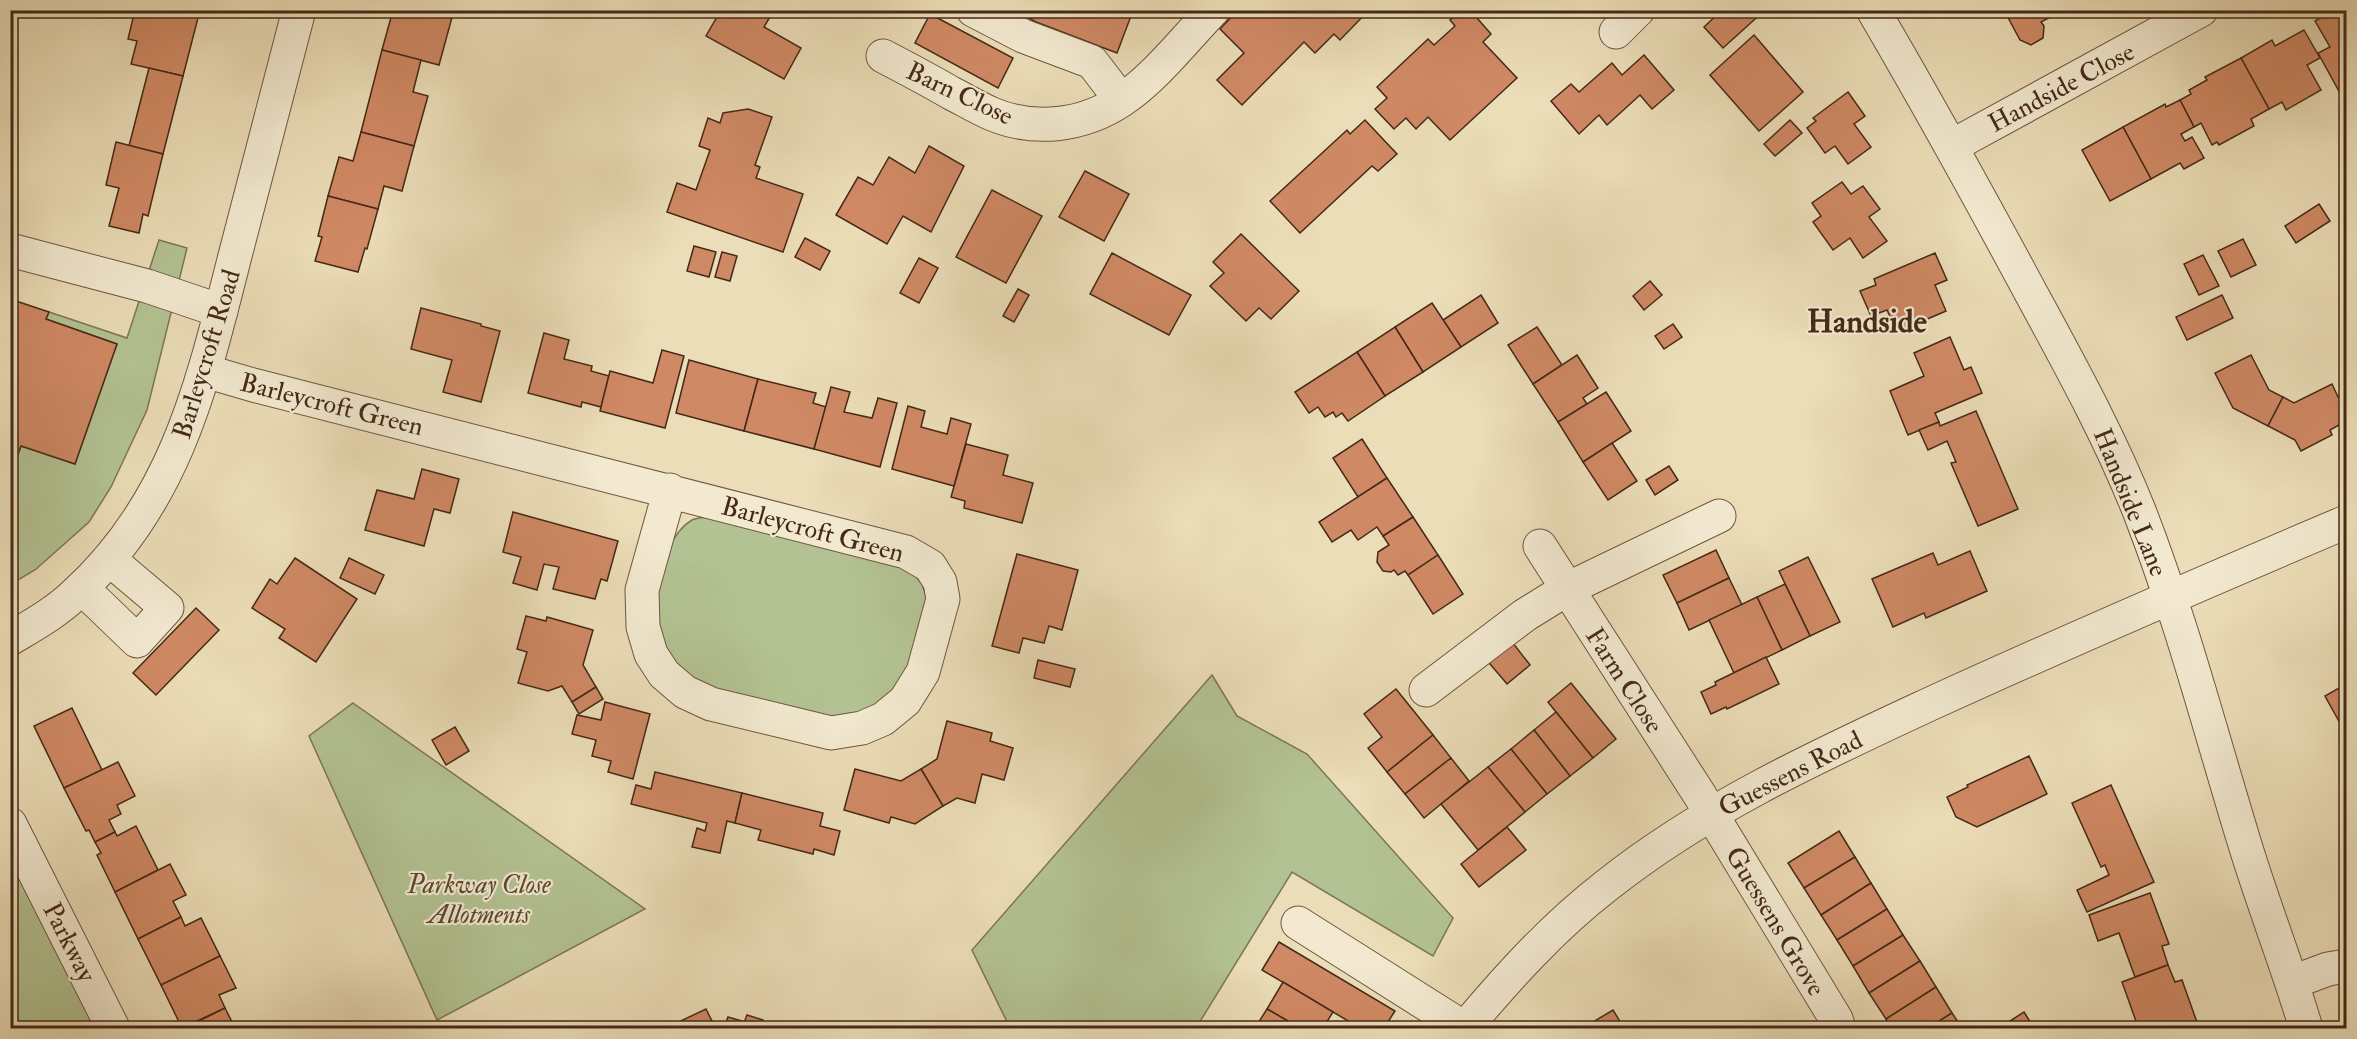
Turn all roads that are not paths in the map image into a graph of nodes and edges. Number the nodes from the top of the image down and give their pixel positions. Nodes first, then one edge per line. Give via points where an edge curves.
1 (299, 10) edge
2 (973, 10) edge
3 (1213, 10) edge
4 (1873, 10) edge
5 (2201, 10) edge
6 (883, 56) dead end
7 (1121, 100) junction
8 (1952, 146) junction
9 (10, 250) edge
10 (221, 311) junction
11 (205, 371) junction
12 (670, 490) junction
13 (1719, 516) dead end
14 (2346, 522) edge
15 (1540, 546) dead end
16 (109, 559) junction
17 (82, 588) junction
18 (1567, 589) junction
19 (2169, 598) junction
20 (10, 639) edge
21 (1426, 690) dead end
22 (1710, 813) junction
23 (10, 824) edge
24 (1298, 923) dead end
25 (2346, 966) edge
26 (2293, 982) junction
27 (113, 1029) edge
28 (1464, 1029) edge
29 (1839, 1029) edge
30 (2306, 1029) edge

1 - 10 street, Barleycroft Road
2 - 7 street via 1023,36 1092,62
3 - 7 street, Barn Close
4 - 8 street, Handside Lane
5 - 8 street, Handside Close
6 - 7 street, Barn Close via 992,114 1020,123 1042,126 1068,122
8 - 19 street, Handside Lane via 2106,436 2140,513
9 - 10 street via 147,286
10 - 11 street, Barleycroft Road
11 - 12 street, Barleycroft Green
11 - 16 street, Barleycroft Road via 175,456 152,501
12 - 12 street, Barleycroft Green via 906,552 930,566 940,582 943,599 923,672 905,701 883,719 862,728 831,733 711,704 685,692 664,674 651,654 644,627 642,590
13 - 18 street
14 - 19 street, Guessens Road
15 - 18 street, Farm Close
16 - 17 street, Barleycroft Road
16 - 17 street via 167,608 137,641
17 - 20 street, Barleycroft Road via 47,617
18 - 21 street via 1525,615
18 - 22 street, Farm Close
19 - 22 street, Guessens Road via 1811,759
19 - 26 street, Handside Lane via 2251,866
22 - 28 street, Guessens Road via 1606,885 1505,980
22 - 29 street, Guessens Grove
23 - 27 street, Parkway
24 - 28 street
25 - 26 street
26 - 30 street, Handside Lane

